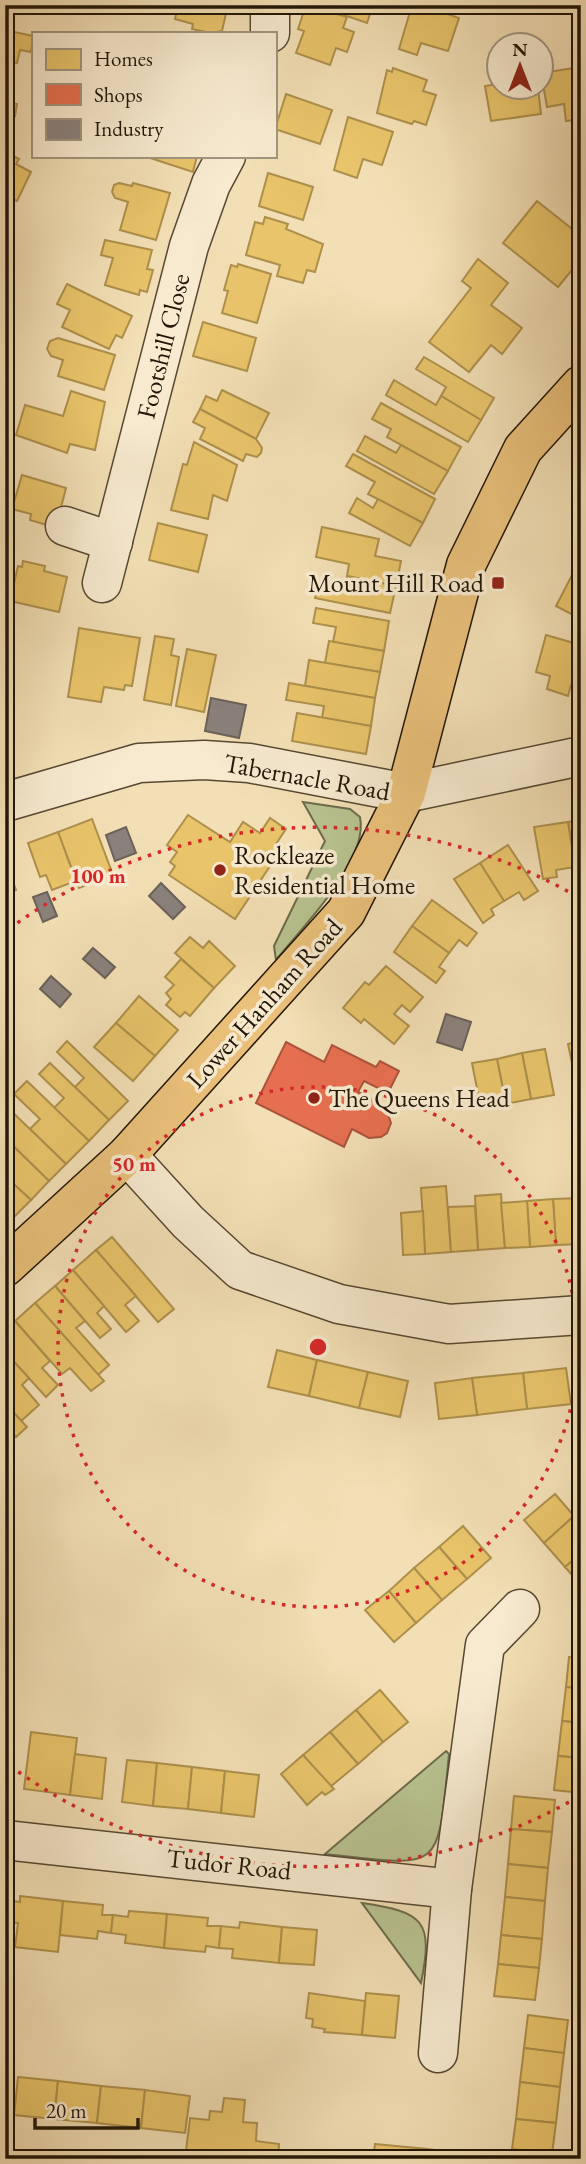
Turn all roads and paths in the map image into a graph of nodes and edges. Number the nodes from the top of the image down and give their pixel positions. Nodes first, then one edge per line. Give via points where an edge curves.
1 (270, 5) edge
2 (270, 32) edge
3 (225, 158) edge
4 (581, 385) edge
5 (65, 526) dead end
6 (113, 542) junction
7 (102, 583) dead end
8 (581, 755) edge
9 (406, 793) junction
10 (5, 802) edge
11 (127, 1155) junction
12 (5, 1267) edge
13 (581, 1315) edge
14 (520, 1609) dead end
15 (5, 1840) edge
16 (452, 1889) junction
17 (438, 2053) dead end

1 - 2 street
3 - 6 street, Footshill Close via 189,246
4 - 9 main road, Lower Hanham Road via 523,449 466,565
5 - 6 street
6 - 7 street, Footshill Close
8 - 9 street
9 - 10 street, Tabernacle Road via 250,763 204,760 139,763
9 - 11 main road, Lower Hanham Road via 346,912
11 - 12 main road, Lower Hanham Road
11 - 13 street via 240,1270 339,1304 449,1324
14 - 16 street via 485,1644
15 - 16 street, Tudor Road
16 - 17 street

